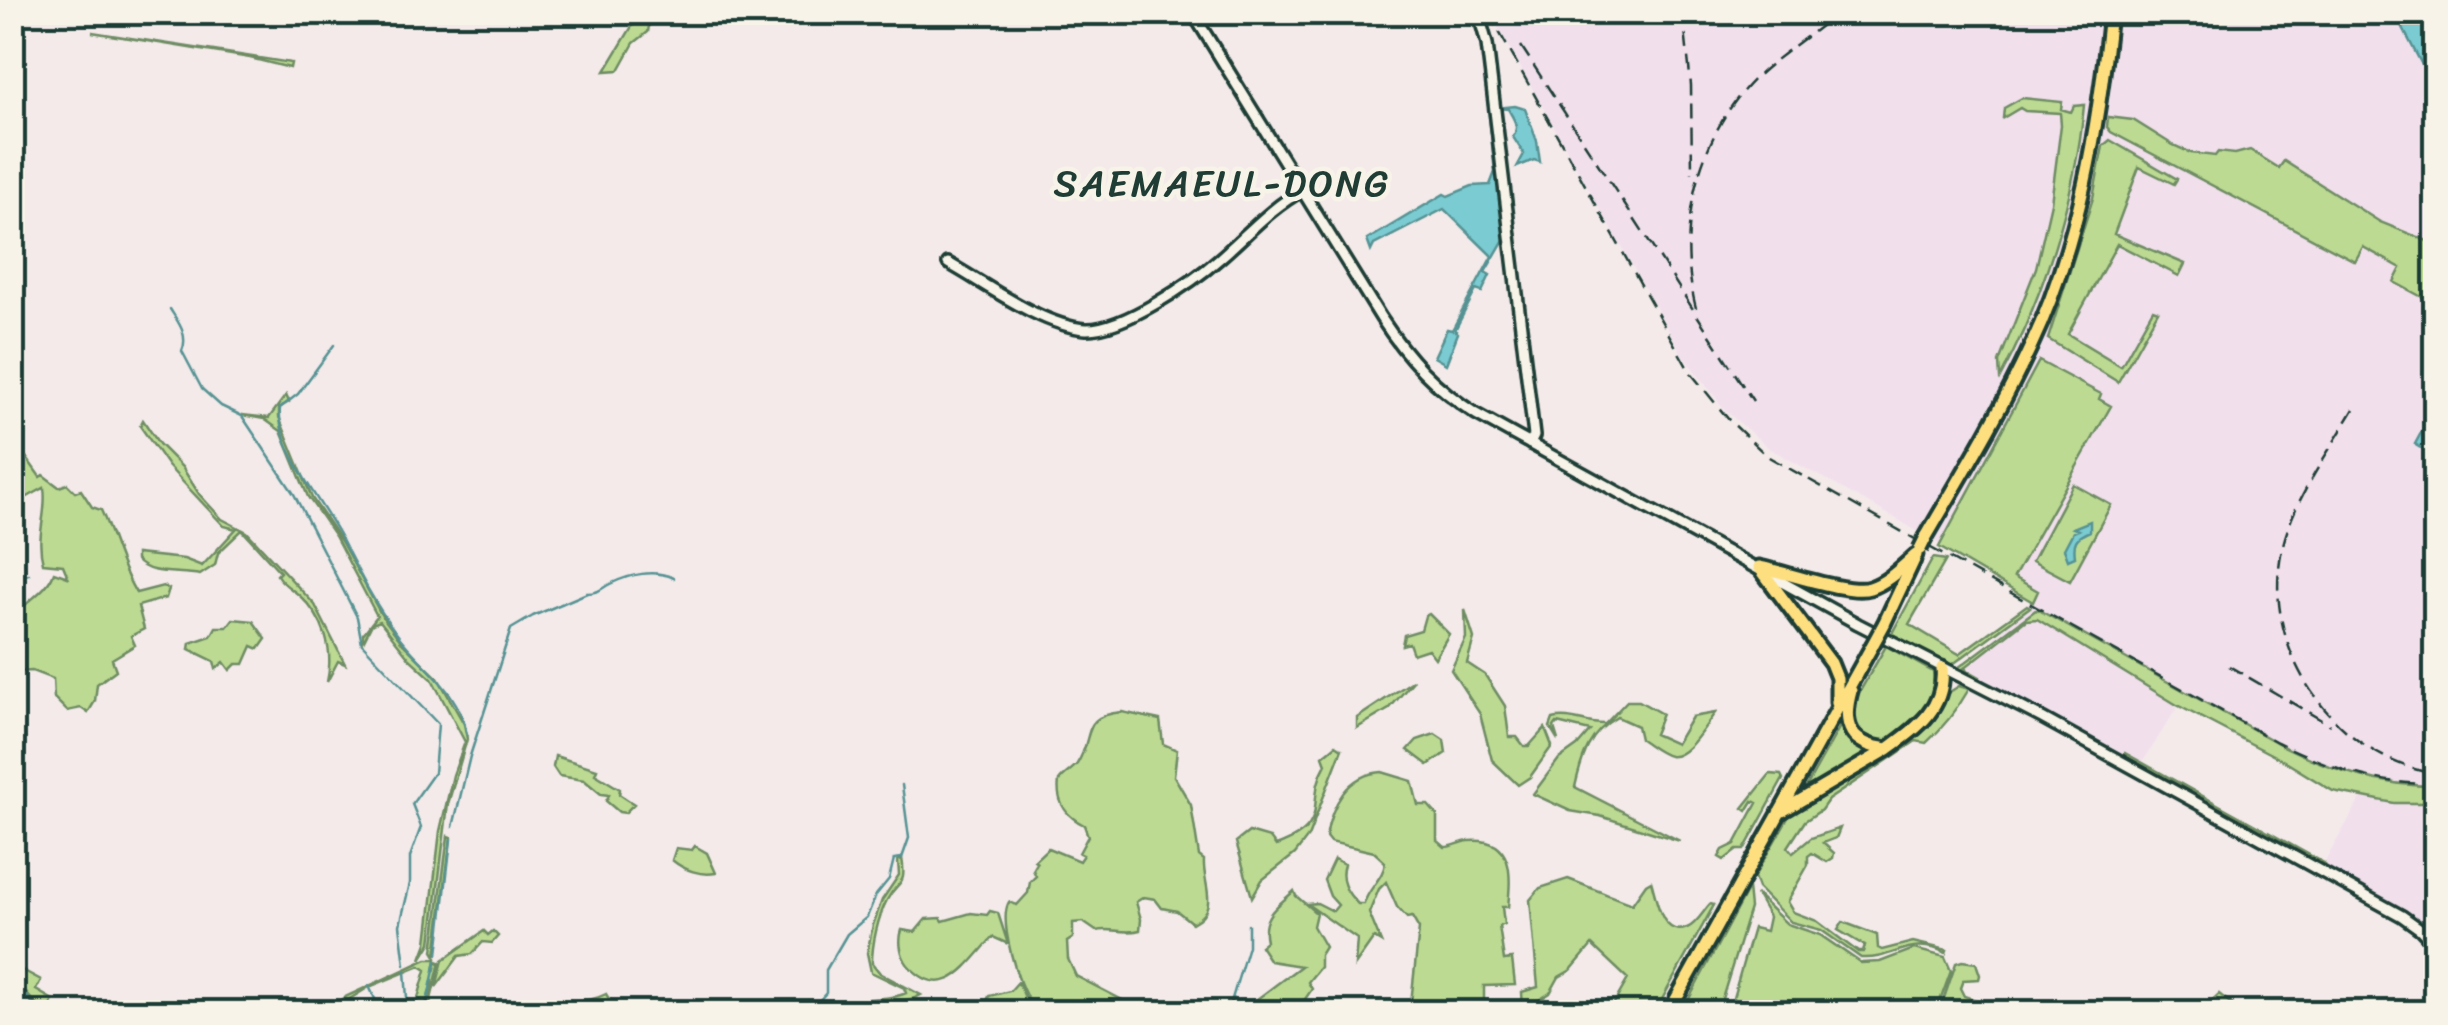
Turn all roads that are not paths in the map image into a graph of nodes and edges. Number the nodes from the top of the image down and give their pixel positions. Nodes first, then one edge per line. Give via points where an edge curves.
1 (1192, 12) edge
2 (1478, 12) edge
3 (2110, 12) edge
4 (1303, 190) junction
5 (948, 263) dead end
6 (1530, 444) junction
7 (1921, 547) junction
8 (1759, 567) junction
9 (1944, 669) junction
10 (1856, 676) junction
11 (1838, 706) junction
12 (1888, 749) junction
13 (1779, 813) junction
14 (2436, 946) edge
15 (1669, 1012) edge

1 - 4 street
2 - 6 street via 1487,44
3 - 7 highway via 2086,176 2052,294 2024,362
4 - 5 street via 1178,290 1094,328 1050,319
4 - 6 street via 1410,360 1455,401
6 - 8 street
7 - 8 highway via 1884,582 1865,590
7 - 10 highway, bridge
8 - 9 street
8 - 11 highway via 1831,663
9 - 12 highway via 1931,712
9 - 14 street via 2402,916
10 - 11 highway
10 - 12 highway via 1847,706 1850,730 1866,746
11 - 13 highway
12 - 13 highway
13 - 15 highway

